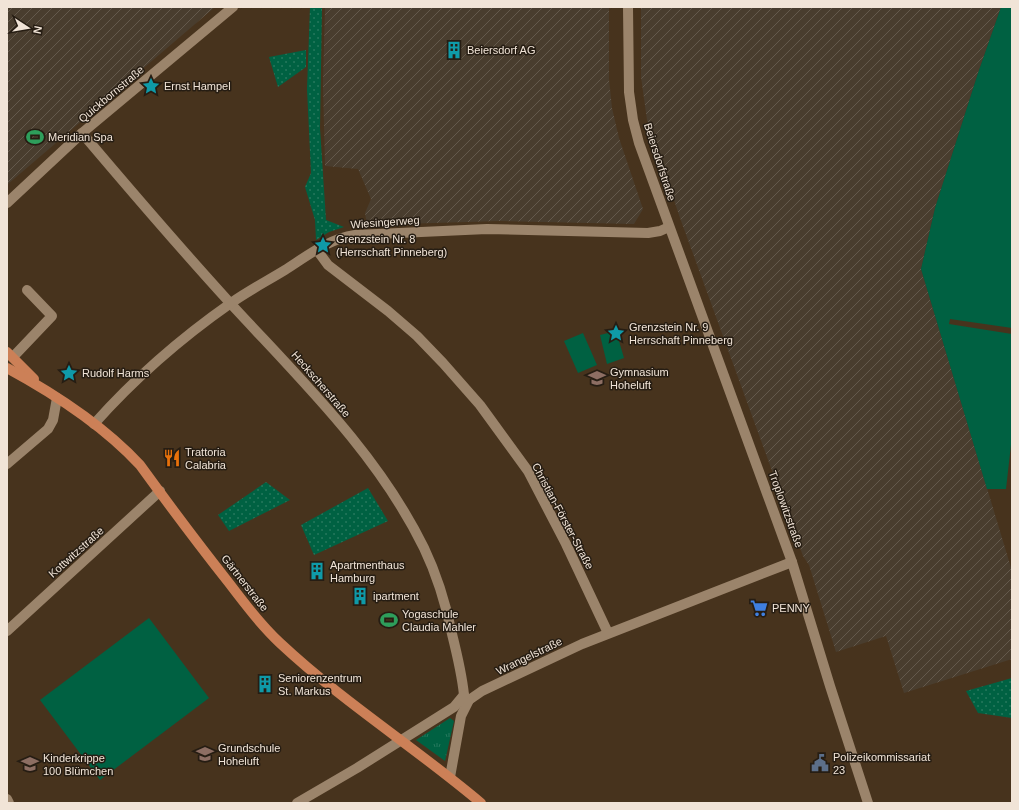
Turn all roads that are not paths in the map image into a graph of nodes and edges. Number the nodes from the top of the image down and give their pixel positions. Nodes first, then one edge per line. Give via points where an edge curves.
1 (233, 7) edge
2 (628, 7) edge
3 (82, 133) junction
4 (7, 203) edge
5 (669, 228) junction
6 (317, 250) junction
7 (27, 290) dead end
8 (231, 303) junction
9 (10, 355) edge
10 (7, 368) edge
11 (41, 386) junction
12 (57, 398) junction
13 (94, 424) junction
14 (7, 464) edge
15 (160, 491) junction
16 (792, 562) junction
17 (7, 631) edge
18 (608, 633) junction
19 (466, 698) junction
20 (400, 740) junction
21 (450, 776) junction
22 (7, 799) edge
23 (9, 803) edge
24 (297, 803) edge
25 (481, 803) edge
26 (868, 803) edge

1 - 3 street, Quickbornstraße
2 - 5 street, Beiersdorfstraße via 629,92 634,120 639,143
3 - 4 street, Quickbornstraße
3 - 8 street, Heckscherstraße
5 - 6 street, Wiesingerweg via 648,233 487,229 355,235 342,237
5 - 16 street, Troplowitzstraße
6 - 8 street, Wiesingerweg
6 - 18 street, Christian-Förster-Straße via 328,265 417,336 480,405 528,472
7 - 9 street, Gärtnerstraße via 52,316
8 - 13 street, Wiesingerweg via 139,378
8 - 19 street, Heckscherstraße via 317,397 368,457 397,498 425,549 445,603
9 - 11 main road, Gärtnerstraße
10 - 11 main road, Gärtnerstraße
11 - 12 main road, Gärtnerstraße
12 - 13 main road, Gärtnerstraße
12 - 14 street via 53,420 48,429
13 - 15 main road, Gärtnerstraße via 126,449
15 - 17 street, Kottwitzstraße
15 - 20 main road, Gärtnerstraße via 254,614 279,642 306,667
16 - 18 street, Wrangelstraße
16 - 26 street, Troplowitzstraße
18 - 19 street, Wrangelstraße
19 - 20 street, Wrangelstraße
19 - 21 street
20 - 21 main road, Gärtnerstraße
20 - 24 street, Wrangelstraße
21 - 25 main road, Gärtnerstraße
22 - 23 street

